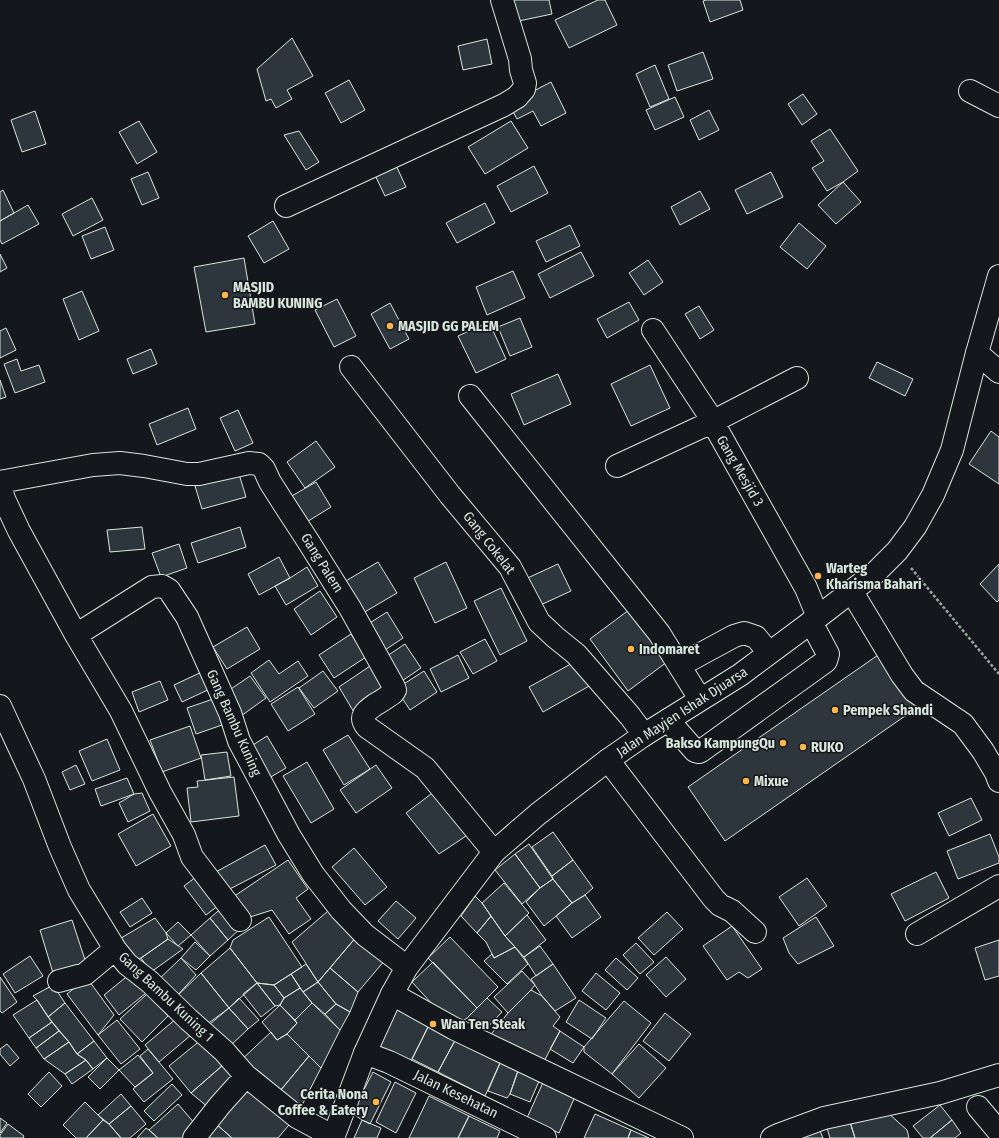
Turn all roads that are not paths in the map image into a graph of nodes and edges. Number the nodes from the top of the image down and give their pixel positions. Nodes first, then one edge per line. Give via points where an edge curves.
1 (502, 0) edge
2 (970, 91) dead end
3 (999, 106) edge
4 (286, 206) dead end
5 (999, 276) edge
6 (653, 330) dead end
7 (977, 353) junction
8 (350, 367) dead end
9 (999, 372) edge
10 (797, 378) dead end
11 (470, 396) dead end
12 (712, 422) junction
13 (617, 466) dead end
14 (1, 492) edge
15 (852, 592) junction
16 (815, 620) junction
17 (76, 635) junction
18 (769, 653) junction
19 (680, 667) junction
20 (700, 699) junction
21 (0, 706) edge
22 (668, 720) junction
23 (644, 734) junction
24 (608, 760) junction
25 (999, 781) edge
26 (494, 852) junction
27 (999, 886) edge
28 (240, 920) dead end
29 (755, 932) dead end
30 (917, 934) dead end
31 (115, 949) junction
32 (407, 967) junction
33 (59, 982) dead end
34 (392, 994) junction
35 (365, 1053) junction
36 (999, 1075) edge
37 (246, 1076) junction
38 (978, 1108) dead end
39 (999, 1132) edge
40 (334, 1137) edge
41 (194, 1138) edge
42 (545, 1138) edge
43 (682, 1138) edge
44 (772, 1138) edge

1 - 4 street via 525,83 524,89 517,97 504,106
2 - 3 street
5 - 7 street, Jalan Mayjen Ishak Djuarsa
6 - 12 street, Gang Mesjid 3
7 - 9 street
7 - 15 street, Jalan Mayjen Ishak Djuarsa via 952,450 934,495 897,551
8 - 23 street, Gang Cokelat via 510,567 539,622 576,654
10 - 12 street
11 - 19 street via 659,633
12 - 13 street
12 - 16 street, Gang Mesjid 3 via 806,588
14 - 17 street via 19,531
14 - 26 street, Gang Palem via 93,465 120,463 199,474 249,463 259,464 346,602 394,687 393,693 367,710 363,716 364,723 425,768
15 - 16 street, Jalan Mayjen Ishak Djuarsa
15 - 25 street via 910,686 963,724 983,751
16 - 18 street, Jalan Mayjen Ishak Djuarsa
16 - 22 street, Gang Mesjid 3 via 828,654 826,661 701,750 695,751
17 - 28 street via 121,711 184,835 192,857
17 - 32 street, Gang Bambu Kuning via 152,587 162,586 169,590 187,617 230,713 239,741 289,835 313,874 341,910 365,935
18 - 19 street via 756,637 744,633 734,636
18 - 20 street, Jalan Mayjen Ishak Djuarsa via 740,675
19 - 20 street
20 - 22 street, Jalan Mayjen Ishak Djuarsa
21 - 31 street, Gang Bambu Kuning 1 via 34,779 78,890
22 - 23 street, Jalan Mayjen Ishak Djuarsa
23 - 24 street, Jalan Mayjen Ishak Djuarsa
24 - 26 street, Jalan Mayjen Ishak Djuarsa
24 - 29 street via 714,899
26 - 32 street, Jalan Mayjen Ishak Djuarsa
27 - 30 street
31 - 33 street via 85,974
31 - 37 street, Gang Bambu Kuning 1 via 127,964 224,1051
32 - 34 street, Jalan Mayjen Ishak Djuarsa
34 - 35 street, Jalan Mayjen Ishak Djuarsa
34 - 43 street via 453,1028
35 - 40 street, Jalan Mayjen Ishak Djuarsa
35 - 42 street, Jalan Kesehatan via 389,1062
36 - 44 street via 940,1092 824,1118
37 - 40 street, Gang Bambu Kuning 1 via 297,1117
37 - 41 street
38 - 39 street

